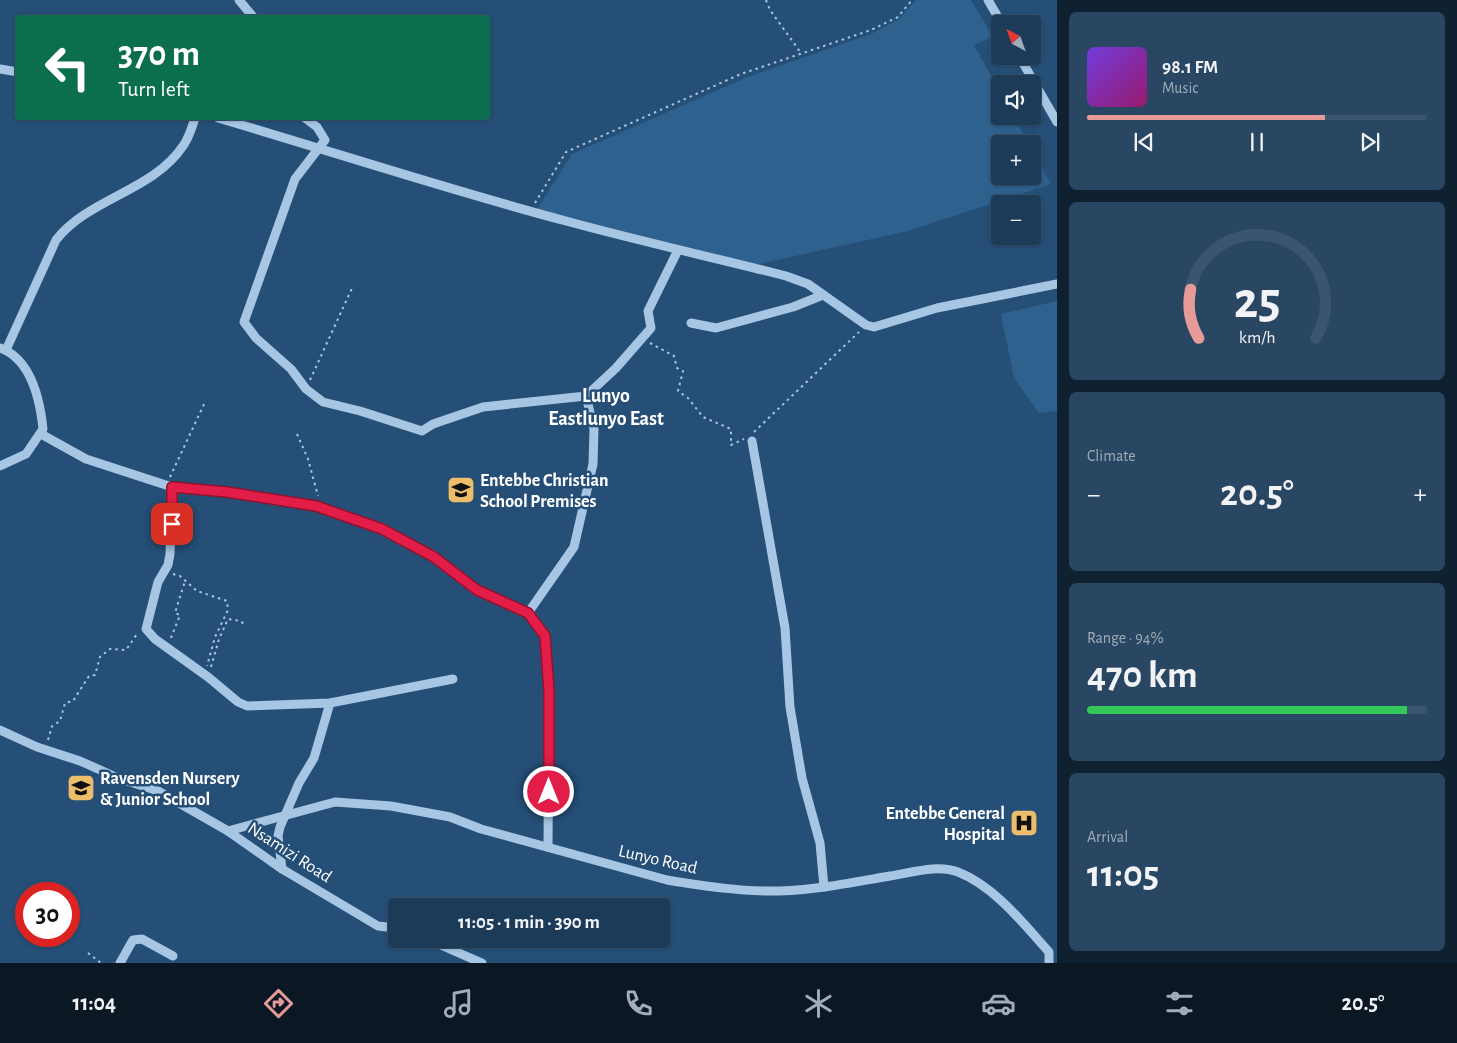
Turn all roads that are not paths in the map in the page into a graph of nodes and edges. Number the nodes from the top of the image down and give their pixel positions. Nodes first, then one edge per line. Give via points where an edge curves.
1 (238, 0) edge
2 (988, 0) edge
3 (251, 15) edge
4 (997, 15) edge
5 (1024, 65) edge
6 (0, 69) edge
7 (15, 72) edge
8 (195, 120) edge
9 (225, 120) edge
10 (307, 120) edge
11 (1057, 122) edge
12 (320, 148) junction
13 (678, 250) junction
14 (1057, 284) edge
15 (823, 295) junction
16 (690, 323) dead end
17 (3, 349) edge
18 (586, 396) junction
19 (41, 434) junction
20 (750, 438) road end
21 (0, 466) edge
22 (169, 486) junction
23 (528, 613) junction
24 (453, 679) dead end
25 (330, 703) junction
26 (0, 730) edge
27 (285, 816) junction
28 (228, 832) junction
29 (548, 847) junction
30 (282, 869) junction
31 (824, 887) junction
32 (388, 927) edge
33 (448, 948) edge
34 (172, 956) dead end
35 (120, 963) edge
36 (482, 963) edge
37 (1049, 963) edge

1 - 3 street
2 - 4 street
5 - 11 street
6 - 7 street
8 - 17 street via 183,146 172,159 65,229 56,240
9 - 12 street
10 - 12 street via 322,133 325,140
12 - 13 street via 364,164 531,212
12 - 18 street via 295,179 244,322 256,338 291,369 306,389 323,402 422,431 483,407
13 - 15 street via 786,276 808,284
13 - 18 street via 648,311 651,328
14 - 15 street via 937,308 874,327 866,325
15 - 16 street via 716,328
17 - 19 street via 23,367 39,397
18 - 23 street via 594,429 593,464 574,547
19 - 21 street via 26,454
19 - 22 street via 86,459
20 - 31 street via 785,628 790,707 802,778 820,843
22 - 23 street via 316,506 382,529 434,557 477,590
22 - 25 street via 170,554 155,589 146,629 247,706
23 - 29 street via 545,636 549,691
24 - 25 street
25 - 27 street via 314,758
26 - 28 street, Nsamizi Road via 44,750 158,791
27 - 28 street, Lunyo Road
27 - 29 street, Lunyo Road via 335,802 391,806 450,817
27 - 30 street via 278,836
28 - 30 street, Nsamizi Road
29 - 31 street, Lunyo Road via 666,880 706,887 781,891
30 - 32 street, Nsamizi Road via 378,926
31 - 37 street, Lunyo Road via 933,870 956,871 990,892 1015,915 1049,952
33 - 36 street
34 - 35 street via 136,938

